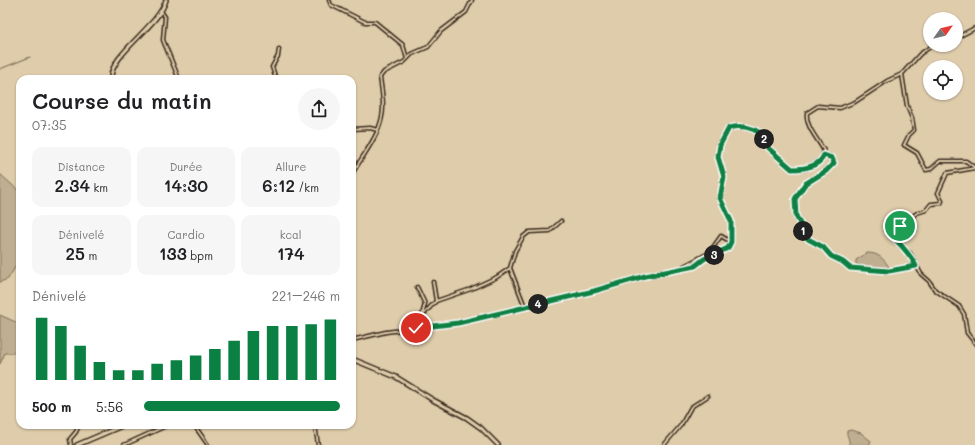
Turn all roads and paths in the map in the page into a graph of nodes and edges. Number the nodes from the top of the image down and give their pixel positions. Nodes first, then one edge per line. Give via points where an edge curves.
1 (166, 0) edge
2 (329, 0) edge
3 (472, 0) edge
4 (161, 11) junction
5 (975, 28) edge
6 (963, 34) edge
7 (280, 49) dead end
8 (923, 52) edge
9 (407, 59) junction
10 (902, 74) junction
11 (112, 75) edge
12 (177, 75) edge
13 (275, 75) edge
14 (356, 129) edge
15 (378, 130) junction
16 (824, 155) junction
17 (356, 167) edge
18 (561, 221) dead end
19 (731, 242) junction
20 (916, 266) junction
21 (510, 268) junction
22 (680, 268) junction
23 (433, 282) dead end
24 (417, 287) dead end
25 (436, 301) junction
26 (524, 307) junction
27 (421, 317) junction
28 (416, 328) junction
29 (356, 339) edge
30 (975, 343) edge
31 (356, 361) edge
32 (708, 396) dead end
33 (78, 429) edge
34 (115, 429) edge
35 (159, 429) edge
36 (197, 429) edge
37 (316, 429) edge
38 (71, 445) edge
39 (77, 445) edge
40 (124, 445) edge
41 (208, 445) edge
42 (318, 445) edge
43 (498, 445) edge
44 (664, 445) edge

1 - 4 street
2 - 9 street via 331,5 365,22 375,22 403,45
3 - 9 street via 466,12 441,31 428,47
4 - 11 street via 114,66
4 - 12 street via 165,17 163,40
5 - 6 street
7 - 13 street via 272,67
8 - 10 street
9 - 15 street via 380,77 383,105 382,121
10 - 16 street via 887,80 855,102 840,108 818,106 807,113 808,123
10 - 20 street via 914,130 904,145 916,153 926,170 940,161 966,161 975,168 947,173 938,193 941,203 930,204 926,210 917,213 891,232 901,247 910,253
14 - 15 street
15 - 17 street
16 - 19 street via 806,170 792,169 768,148 757,130 739,125 729,128 720,145 718,157 724,177 720,198 722,206 730,216
16 - 20 street via 830,156 834,163 805,184 794,204 796,216 808,239 850,268 889,271
18 - 21 street via 550,231 529,232 523,237
19 - 22 street via 728,248 695,266
19 - 22 street via 721,236 709,253
20 - 30 street via 935,290 959,306 964,314 967,333
21 - 25 street via 471,289
21 - 26 street
22 - 26 street
23 - 25 street
24 - 27 street via 425,304
25 - 27 street
26 - 28 street via 458,323
27 - 28 street
28 - 29 street
31 - 43 street via 396,376 467,418
32 - 44 street via 691,407 681,425
33 - 38 street via 70,439
34 - 39 street
35 - 40 street
36 - 41 street
37 - 42 street

